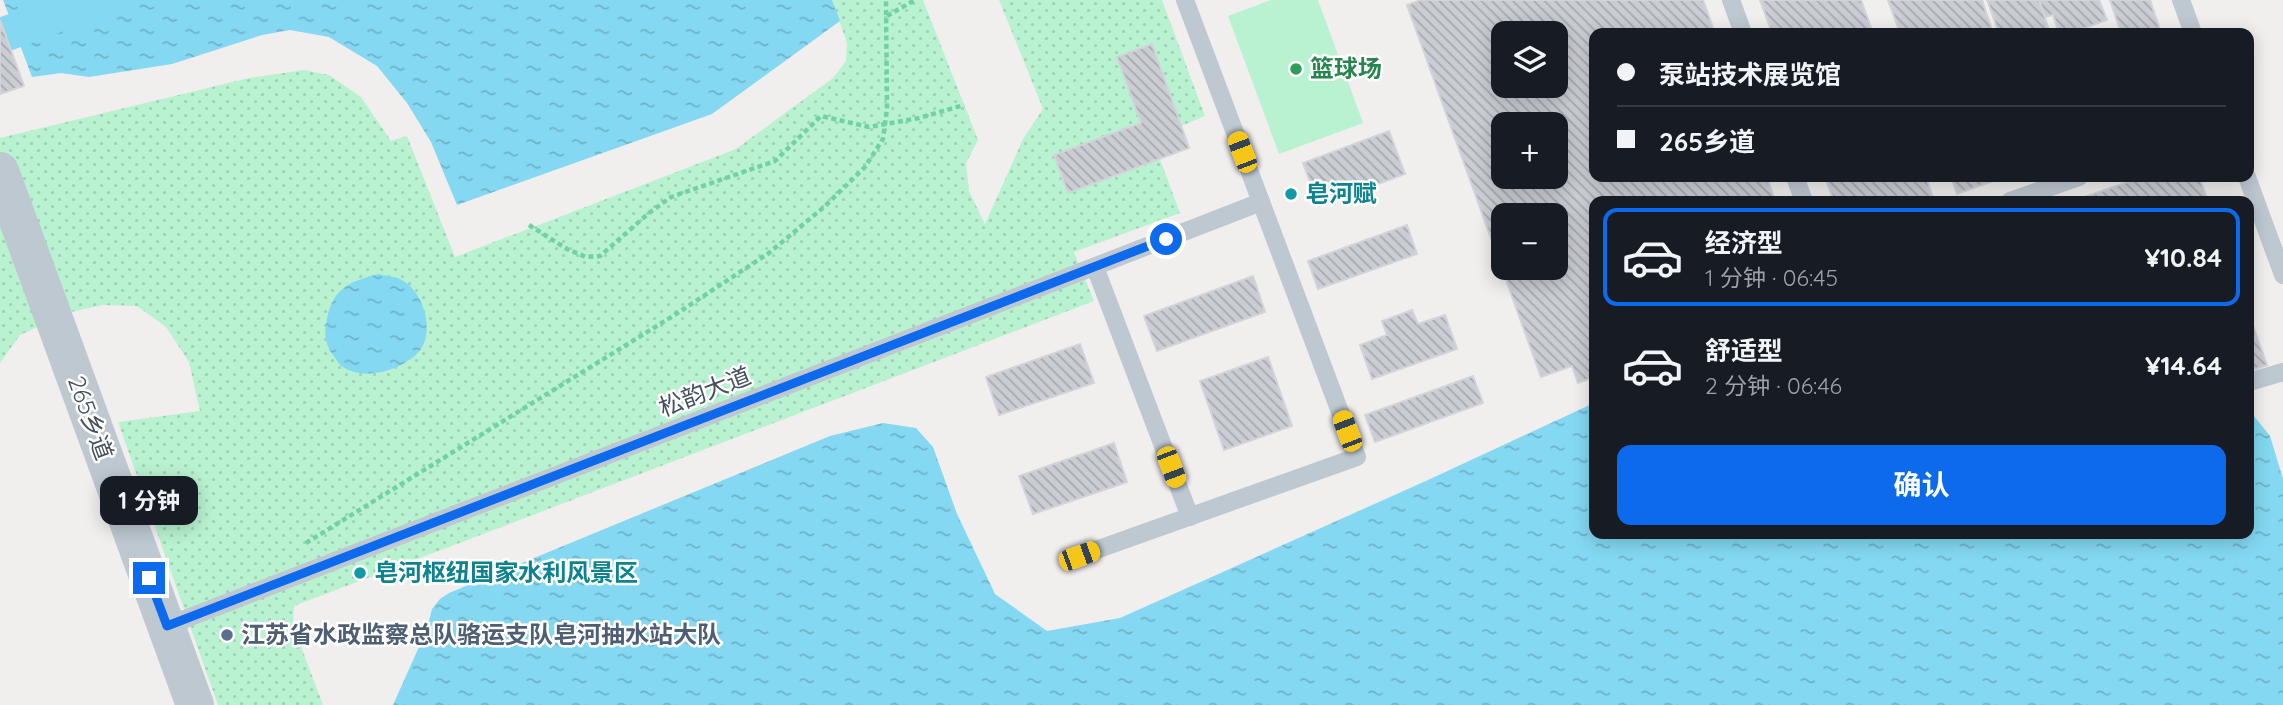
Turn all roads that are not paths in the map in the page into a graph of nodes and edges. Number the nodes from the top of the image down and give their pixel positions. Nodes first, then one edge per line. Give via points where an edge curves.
1 (1185, 0) edge
2 (1731, 0) edge
3 (2181, 0) edge
4 (1741, 28) edge
5 (2191, 28) edge
6 (0, 171) edge
7 (2065, 182) edge
8 (2024, 196) edge
9 (2254, 196) edge
10 (1261, 202) junction
11 (1095, 267) junction
12 (2283, 275) edge
13 (2283, 372) edge
14 (2254, 381) edge
15 (1190, 517) junction
16 (1079, 556) dead end
17 (167, 626) junction
18 (195, 705) edge

1 - 10 lane
2 - 4 lane
3 - 5 lane
6 - 17 street, 265乡道
7 - 8 lane
9 - 12 lane
10 - 11 lane, 松韵大道
10 - 15 lane via 1357,457
11 - 15 lane
11 - 17 lane, 松韵大道
13 - 14 lane
15 - 16 lane
17 - 18 street, 265乡道

